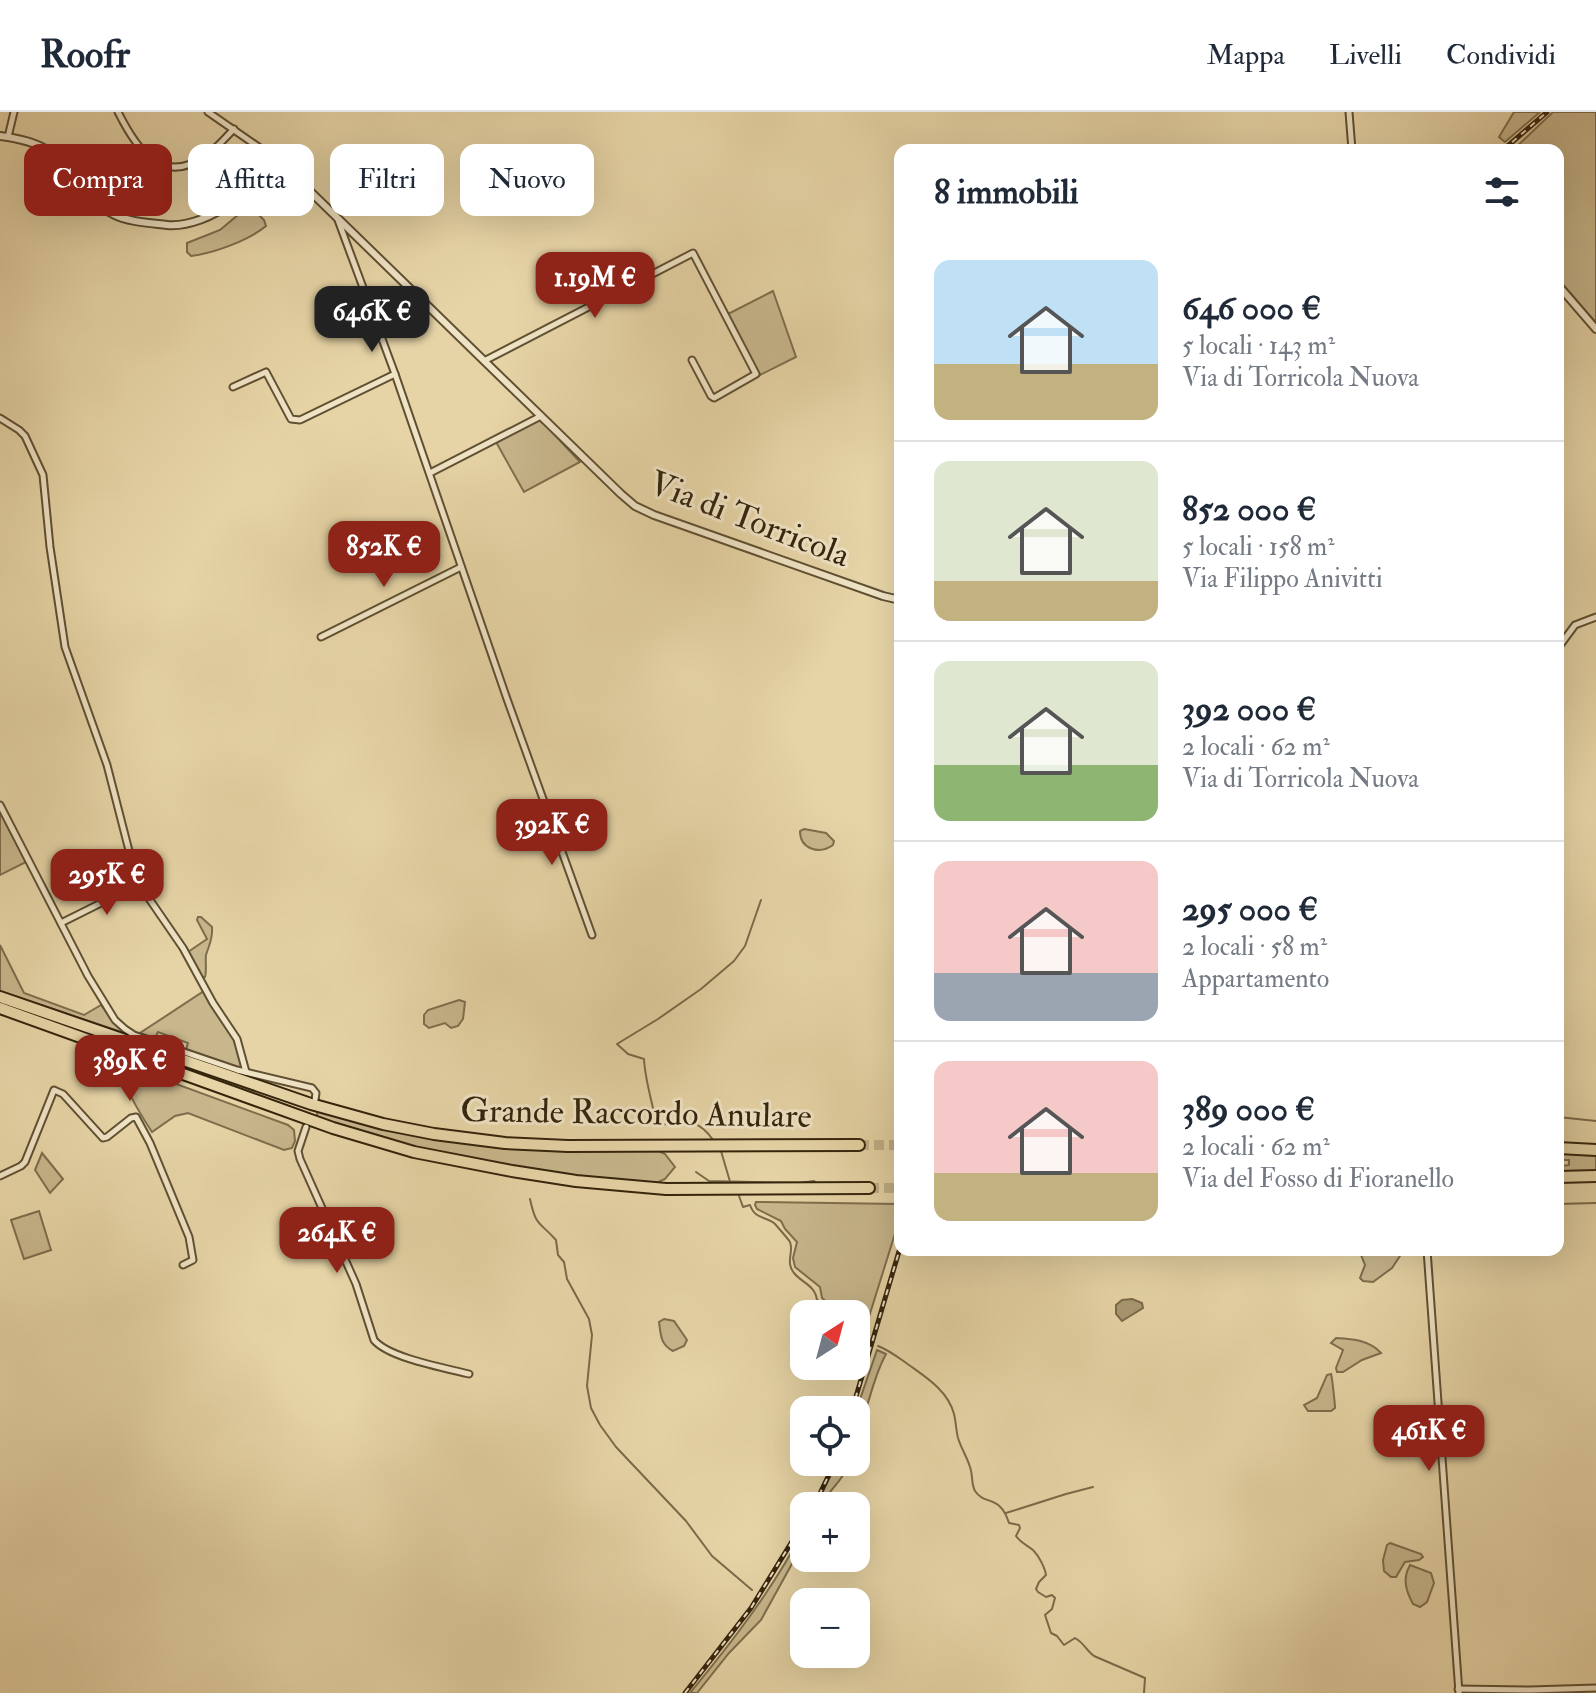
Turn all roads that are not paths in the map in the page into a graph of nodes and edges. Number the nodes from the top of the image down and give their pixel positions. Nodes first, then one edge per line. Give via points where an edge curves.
1 (14, 112) edge
2 (118, 112) edge
3 (208, 112) edge
4 (1349, 112) edge
5 (234, 129) junction
6 (4, 137) edge
7 (255, 144) edge
8 (1352, 144) edge
9 (314, 194) edge
10 (206, 216) edge
11 (337, 217) junction
12 (1564, 292) edge
13 (1596, 329) edge
14 (692, 360) dead end
15 (484, 361) junction
16 (395, 374) junction
17 (233, 387) dead end
18 (541, 416) junction
19 (0, 418) edge
20 (430, 473) junction
21 (461, 567) junction
22 (894, 599) edge
23 (1596, 617) edge
24 (321, 637) dead end
25 (1564, 640) edge
26 (0, 805) edge
27 (139, 884) junction
28 (61, 923) junction
29 (592, 935) dead end
30 (0, 997) edge
31 (0, 1008) edge
32 (246, 1072) junction
33 (315, 1100) dead end
34 (312, 1110) dead end
35 (309, 1118) dead end
36 (306, 1127) dead end
37 (1596, 1143) edge
38 (859, 1145) tunnel mouth
39 (1564, 1148) edge
40 (1576, 1149) junction
41 (1596, 1150) edge
42 (0, 1176) edge
43 (1596, 1176) edge
44 (1564, 1177) edge
45 (1579, 1177) junction
46 (1596, 1184) edge
47 (869, 1188) tunnel mouth
48 (1427, 1256) edge
49 (183, 1265) dead end
50 (469, 1374) dead end
51 (1596, 1688) edge
52 (1458, 1691) edge

1 - 6 street
2 - 5 street via 145,155 165,166 196,162
3 - 5 street
4 - 8 street
5 - 7 street
6 - 10 street via 50,152 84,191 115,215 170,225
9 - 11 street, Via di Torricola
11 - 15 street, Via di Torricola
11 - 16 street
12 - 13 street
14 - 15 street via 714,398 756,374 693,253
15 - 18 street, Via di Torricola
16 - 17 street via 300,420 289,416 266,372
16 - 20 street
18 - 20 street
18 - 22 street, Via di Torricola via 638,507
19 - 27 street via 25,436 43,475 65,647 107,765
20 - 21 street
21 - 24 street
21 - 29 street
23 - 25 street via 1576,624
26 - 28 street
27 - 28 street
27 - 32 street via 237,1039
28 - 32 street via 99,995 125,1029
30 - 38 highway, Grande Raccordo Anulare via 311,1104 434,1134 568,1146
31 - 47 highway, Grande Raccordo Anulare via 414,1152 576,1181 666,1189
32 - 33 street via 310,1087
34 - 35 street
36 - 50 street via 300,1159 356,1284 374,1340 395,1353
37 - 40 highway
39 - 40 highway
40 - 41 highway
42 - 49 street via 26,1161 54,1090 104,1138 135,1117 189,1237 193,1260
43 - 45 highway
44 - 45 highway
45 - 46 highway
48 - 52 street
51 - 52 street

